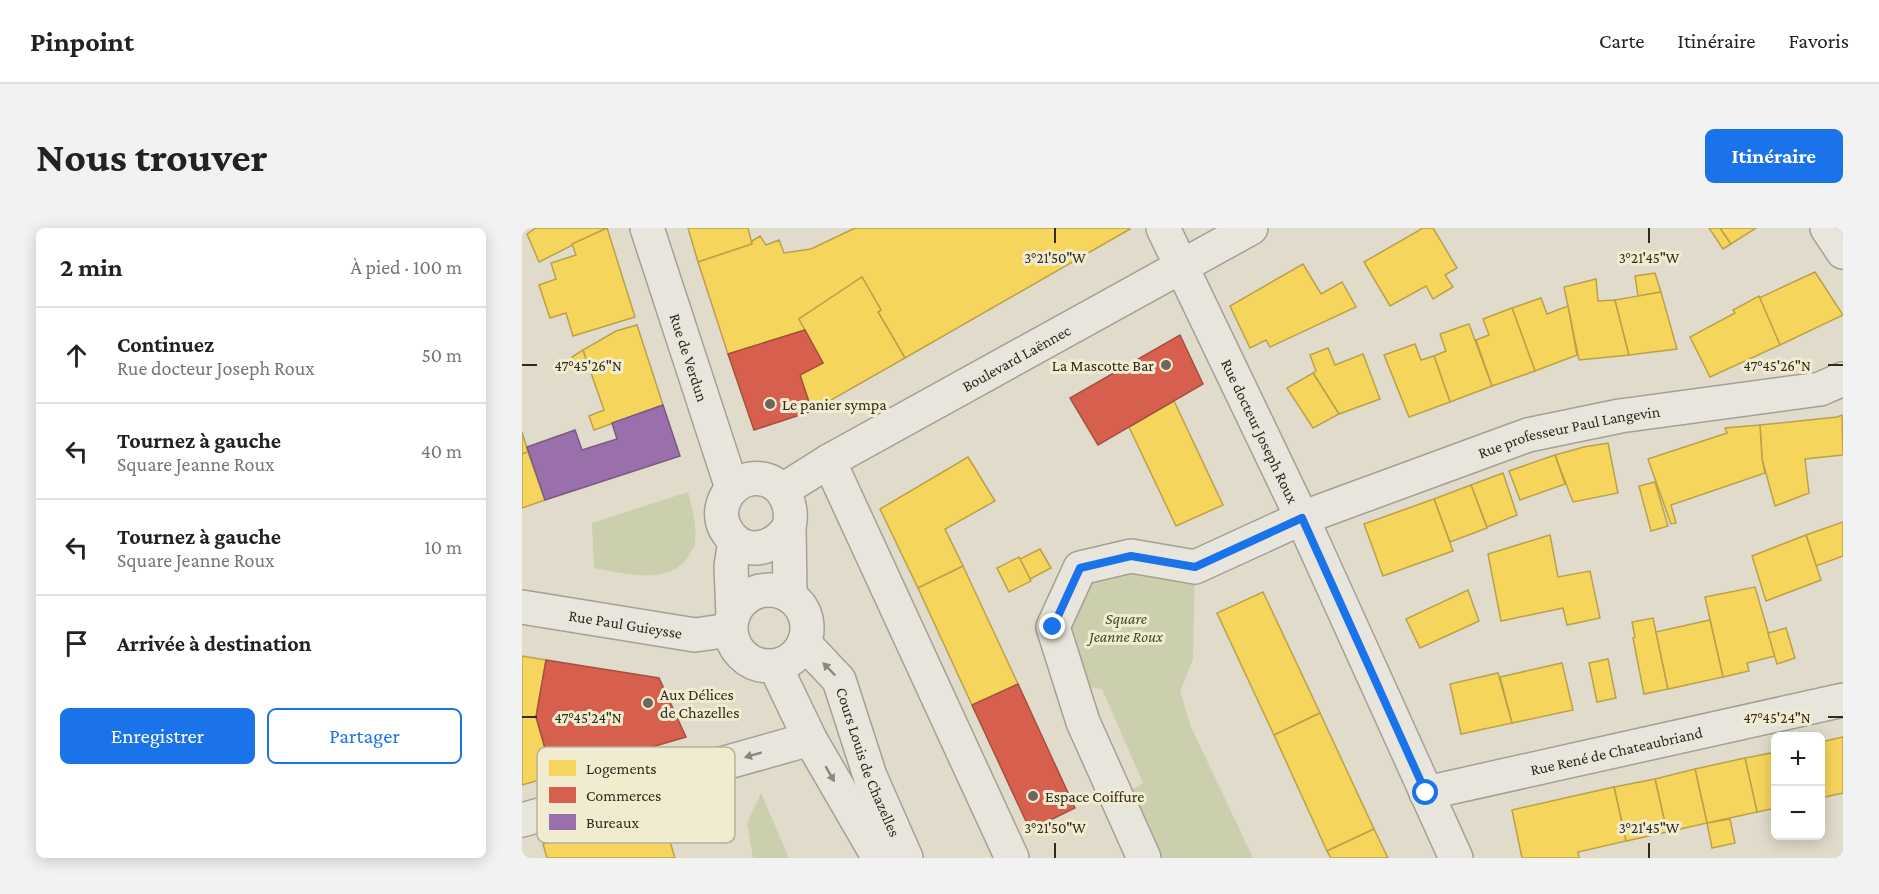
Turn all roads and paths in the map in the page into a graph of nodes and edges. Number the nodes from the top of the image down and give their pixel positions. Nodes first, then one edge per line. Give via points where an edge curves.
1 (647, 228) edge
2 (1163, 228) edge
3 (1251, 228) edge
4 (1827, 228) edge
5 (1843, 252) edge
6 (1181, 267) junction
7 (1843, 379) edge
8 (829, 461) junction
9 (732, 488) junction
10 (783, 490) junction
11 (1302, 518) junction
12 (789, 527) junction
13 (735, 541) junction
14 (790, 596) junction
15 (522, 607) edge
16 (732, 623) junction
17 (804, 643) junction
18 (775, 666) junction
19 (1843, 700) edge
20 (810, 739) junction
21 (735, 760) edge
22 (1426, 793) junction
23 (537, 816) edge
24 (522, 820) edge
25 (879, 858) edge
26 (906, 858) edge
27 (1011, 858) edge
28 (1144, 858) edge
29 (1456, 858) edge

1 - 9 street, Rue de Verdun
2 - 6 street, Rue docteur Joseph Roux
3 - 6 street, Boulevard Laënnec
4 - 5 street
6 - 8 street, Boulevard Laënnec
6 - 11 street, Rue docteur Joseph Roux
7 - 11 street, Rue professeur Paul Langevin via 1820,389 1620,416 1528,435
8 - 10 street, Boulevard Laënnec
8 - 27 street
9 - 10 street via 752,479 774,483
9 - 13 street via 722,516 723,525
10 - 12 street via 791,507
11 - 22 street, Rue docteur Joseph Roux
11 - 28 street via 1195,567 1131,556 1080,568 1053,627 1083,722
12 - 13 street via 783,536 765,547 755,549
12 - 14 street
13 - 16 street via 731,566
14 - 16 street via 768,590 746,597
14 - 17 street via 805,617
15 - 16 street, Rue Paul Guieysse via 695,635
16 - 18 street via 733,643 740,654 762,666
17 - 18 street via 787,662
26 -> 17 street, Cours Louis de Chazelles via 870,776 839,680
18 - 20 street, Cours Louis de Chazelles
19 - 22 street, Rue René de Chateaubriand
20 -> 21 street
20 -> 25 street, Cours Louis de Chazelles
22 - 29 street, Rue docteur Joseph Roux
23 -> 24 street

